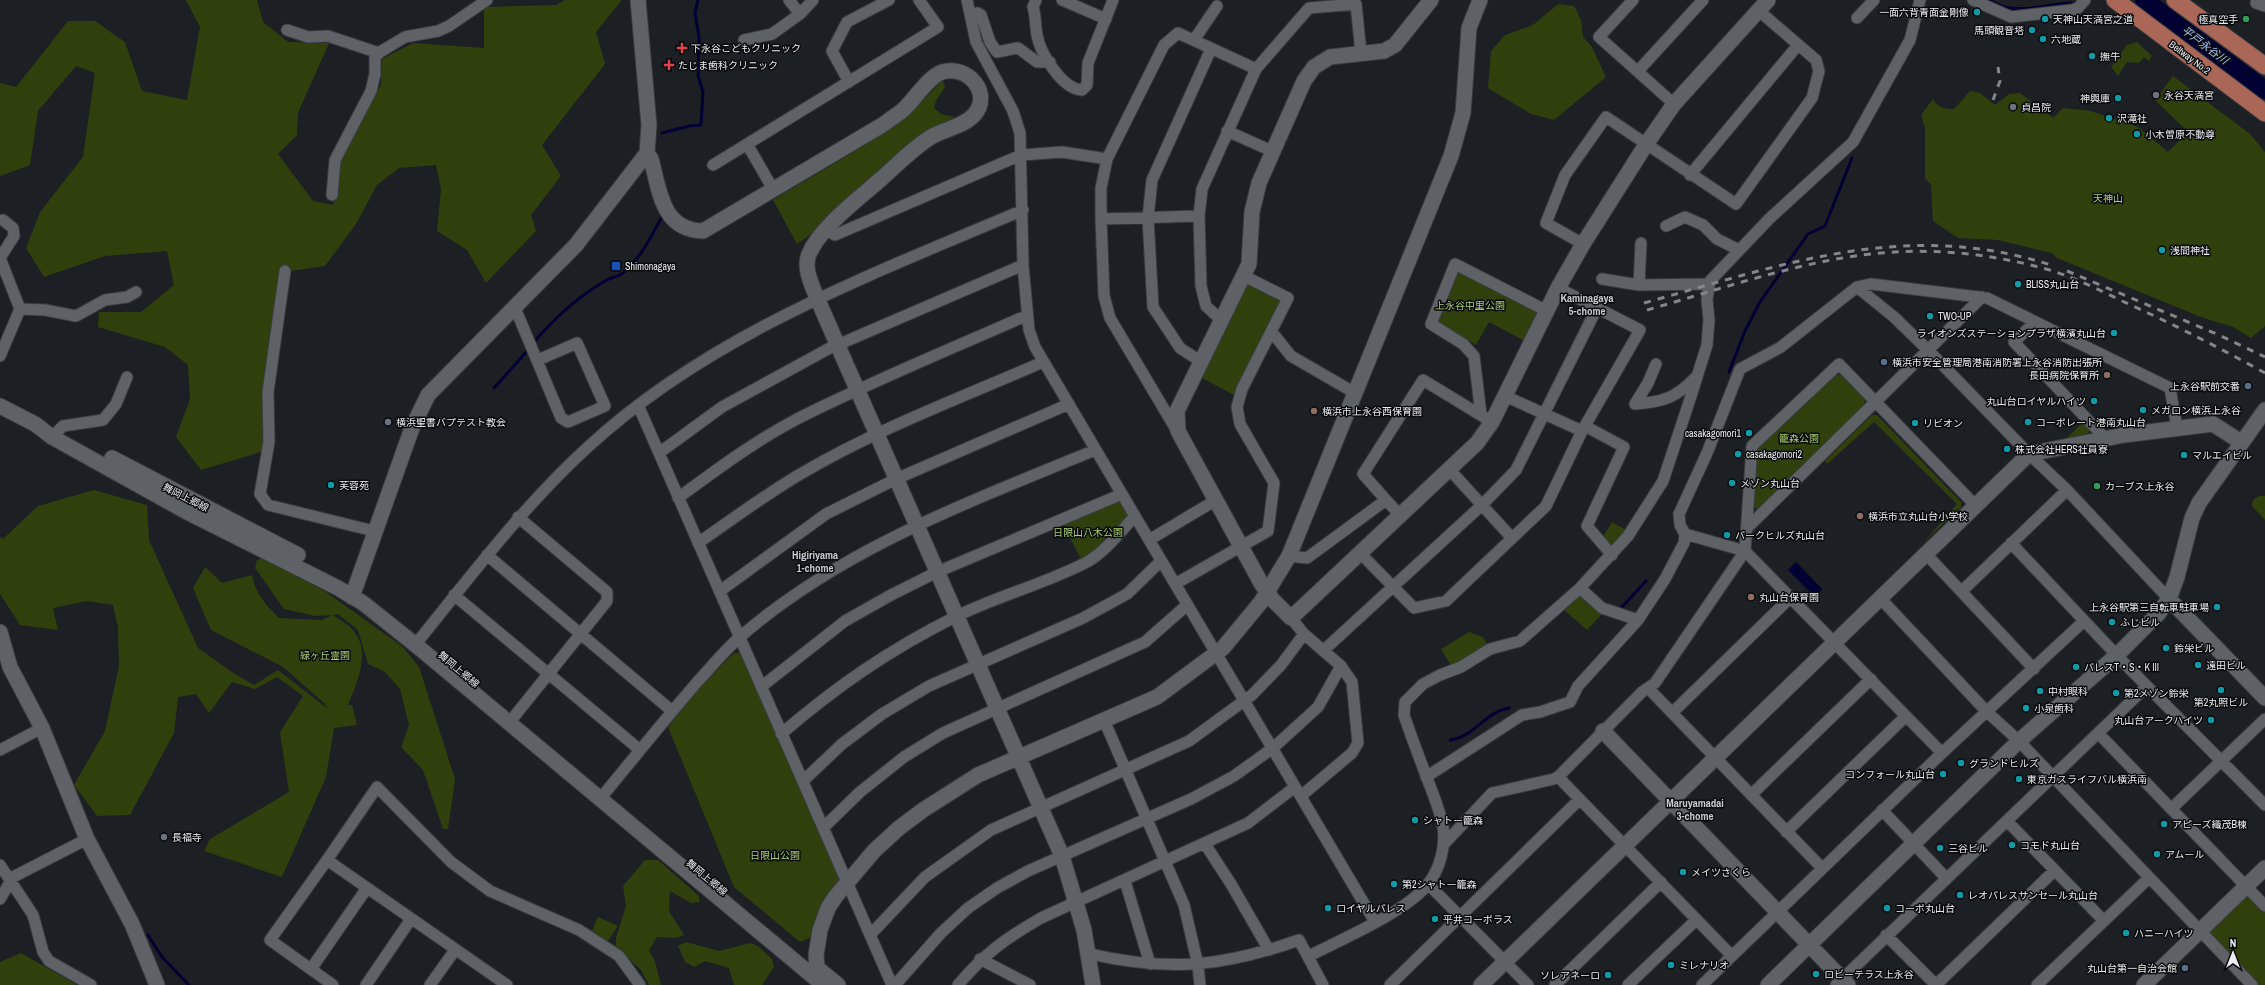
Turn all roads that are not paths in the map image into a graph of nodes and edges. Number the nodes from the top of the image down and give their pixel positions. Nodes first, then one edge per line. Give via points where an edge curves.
1 (487, 0) edge
2 (638, 0) edge
3 (789, 0) edge
4 (813, 0) edge
5 (889, 0) edge
6 (919, 0) edge
7 (967, 0) edge
8 (1036, 0) edge
9 (1062, 0) edge
10 (1114, 0) edge
11 (1431, 0) edge
12 (1480, 0) edge
13 (1633, 0) edge
14 (1703, 0) edge
15 (1874, 0) edge
16 (1920, 0) edge
17 (1973, 0) edge
18 (2085, 0) edge
19 (2115, 0) edge
20 (2175, 0) edge
21 (2257, 0) edge
22 (1763, 5) edge
23 (1217, 6) dead end
24 (2265, 6) edge
25 (800, 14) junction
26 (970, 14) junction
27 (1857, 18) dead end
28 (1106, 19) junction
29 (287, 30) dead end
30 (744, 40) dead end
31 (1194, 40) junction
32 (1798, 45) junction
33 (1211, 49) junction
34 (379, 53) junction
35 (1361, 53) junction
36 (2263, 61) edge
37 (1050, 62) junction
38 (1256, 69) junction
39 (1638, 71) junction
40 (849, 82) junction
41 (1674, 104) junction
42 (2265, 113) edge
43 (1227, 131) junction
44 (1648, 143) junction
45 (747, 144) junction
46 (1272, 151) junction
47 (647, 153) junction
48 (1021, 155) junction
49 (1107, 159) junction
50 (713, 164) dead end
51 (1690, 175) junction
52 (773, 188) junction
53 (332, 195) dead end
54 (1023, 210) junction
55 (1199, 216) junction
56 (1148, 218) junction
57 (3, 220) dead end
58 (1101, 220) junction
59 (1666, 226) dead end
60 (826, 230) junction
61 (1641, 243) dead end
62 (1583, 244) junction
63 (1739, 250) junction
64 (0, 258) edge
65 (1023, 265) junction
66 (285, 271) dead end
67 (1242, 275) junction
68 (1602, 279) dead end
69 (1710, 284) junction
70 (1639, 285) junction
71 (1857, 287) junction
72 (1558, 288) junction
73 (136, 292) dead end
74 (1982, 297) junction
75 (817, 298) junction
76 (1596, 308) junction
77 (20, 309) junction
78 (513, 310) junction
79 (1547, 311) junction
80 (1027, 317) junction
81 (1221, 320) junction
82 (2035, 322) junction
83 (1271, 331) junction
84 (838, 344) junction
85 (1928, 350) junction
86 (0, 356) edge
87 (536, 356) junction
88 (1200, 361) junction
89 (1043, 362) junction
90 (1656, 364) dead end
91 (1698, 374) junction
92 (126, 377) dead end
93 (858, 390) junction
94 (1355, 393) junction
95 (1505, 396) junction
96 (1875, 402) junction
97 (1069, 404) junction
98 (638, 405) junction
99 (0, 406) edge
100 (2265, 410) edge
101 (1545, 414) junction
102 (1486, 419) junction
103 (2177, 428) junction
104 (1584, 429) junction
105 (1178, 431) junction
106 (55, 434) junction
107 (878, 434) junction
108 (2105, 438) junction
109 (2241, 442) junction
110 (1096, 450) junction
111 (659, 453) junction
112 (2029, 454) junction
113 (1449, 469) junction
114 (896, 479) junction
115 (2067, 490) junction
116 (1122, 494) junction
117 (678, 498) junction
118 (1216, 500) junction
119 (1386, 500) junction
120 (1482, 504) junction
121 (1976, 506) junction
122 (1400, 515) junction
123 (1135, 516) junction
124 (518, 517) junction
125 (917, 524) junction
126 (1747, 528) junction
127 (374, 531) junction
128 (1685, 534) junction
129 (1512, 538) junction
130 (1149, 540) junction
131 (698, 543) junction
132 (2011, 543) junction
133 (1242, 547) junction
134 (1745, 551) junction
135 (1360, 553) junction
136 (1926, 554) junction
137 (487, 555) junction
138 (1612, 555) junction
139 (1289, 556) junction
140 (1161, 561) junction
141 (937, 572) junction
142 (1175, 584) junction
143 (1393, 586) junction
144 (1580, 588) junction
145 (720, 591) junction
146 (1962, 591) junction
147 (354, 593) junction
148 (1266, 593) junction
149 (454, 595) junction
150 (1790, 598) junction
151 (1880, 598) junction
152 (2169, 599) junction
153 (1187, 605) junction
154 (957, 616) junction
155 (1291, 618) junction
156 (1638, 620) junction
157 (2084, 621) junction
158 (0, 632) edge
159 (580, 634) junction
160 (1304, 634) junction
161 (739, 637) junction
162 (418, 641) junction
163 (1835, 642) junction
164 (1324, 650) junction
165 (1216, 654) junction
166 (2117, 655) junction
167 (978, 663) junction
168 (1341, 666) junction
169 (2034, 669) junction
170 (549, 673) junction
171 (1871, 679) junction
172 (2147, 686) junction
173 (761, 687) junction
174 (1648, 688) junction
175 (2265, 698) edge
176 (1244, 702) junction
177 (998, 708) junction
178 (672, 711) junction
179 (1987, 712) junction
180 (1672, 713) junction
181 (1906, 716) junction
182 (511, 719) junction
183 (2265, 719) edge
184 (1104, 720) junction
185 (42, 728) junction
186 (1603, 731) junction
187 (2098, 732) junction
188 (781, 734) junction
189 (2019, 741) junction
190 (1273, 748) junction
191 (0, 750) edge
192 (640, 750) junction
193 (1942, 753) junction
194 (1019, 758) junction
195 (1716, 758) junction
196 (2221, 761) junction
197 (1125, 770) junction
198 (1559, 776) junction
199 (2052, 776) junction
200 (1426, 777) junction
201 (803, 781) junction
202 (1298, 791) junction
203 (1751, 795) junction
204 (603, 796) junction
205 (1580, 799) junction
206 (1670, 801) junction
207 (2265, 805) edge
208 (1041, 808) junction
209 (2171, 809) junction
210 (1882, 810) junction
211 (1148, 818) junction
212 (2007, 821) junction
213 (823, 828) junction
214 (1786, 832) junction
215 (86, 839) junction
216 (1205, 844) junction
217 (1444, 844) junction
218 (1914, 844) junction
219 (1624, 845) junction
220 (1062, 856) junction
221 (327, 860) junction
222 (1166, 862) junction
223 (0, 865) edge
224 (1822, 868) junction
225 (2265, 868) edge
226 (2055, 870) junction
227 (1946, 878) junction
228 (2149, 878) junction
229 (9, 881) junction
230 (1125, 881) junction
231 (1660, 882) junction
232 (847, 883) junction
233 (1428, 884) junction
234 (2246, 887) junction
235 (367, 888) junction
236 (0, 899) edge
237 (1076, 901) junction
238 (2265, 906) edge
239 (1777, 912) junction
240 (1461, 916) junction
241 (411, 919) junction
242 (1696, 920) junction
243 (2104, 921) junction
244 (1375, 922) junction
245 (2200, 931) junction
246 (870, 935) junction
247 (1886, 935) junction
248 (1809, 944) junction
249 (455, 950) junction
250 (1269, 950) junction
251 (1090, 954) junction
252 (1309, 956) junction
253 (1732, 956) junction
254 (980, 959) junction
255 (1505, 962) junction
256 (1150, 964) junction
257 (1198, 965) junction
258 (311, 969) junction
259 (819, 979) edge
260 (500, 983) edge
261 (1842, 983) edge
262 (2044, 983) edge
263 (91, 985) edge
264 (157, 985) edge
265 (333, 985) edge
266 (366, 985) edge
267 (430, 985) edge
268 (640, 985) edge
269 (838, 985) edge
270 (893, 985) edge
271 (958, 985) edge
272 (1030, 985) edge
273 (1093, 985) edge
274 (1200, 985) edge
275 (1323, 985) edge
276 (1390, 985) edge
277 (1481, 985) edge
278 (1528, 985) edge
279 (1555, 985) edge
280 (1628, 985) edge
281 (1702, 985) edge
282 (1768, 985) edge
283 (1936, 985) edge
284 (2144, 985) edge
285 (2252, 985) edge

1 - 34 street via 449,26 438,31 405,37
2 - 47 street via 649,125
3 - 25 street
4 - 25 street
5 - 40 street via 847,22 832,51
6 - 40 street via 938,27
7 - 26 street
8 - 37 street via 1033,7 1037,36
9 - 28 street
10 - 28 street
11 - 35 street via 1395,45 1384,51
12 - 94 street via 1470,28 1459,134
13 - 39 street via 1599,37
14 - 39 street
15 - 27 street
16 - 63 street via 1910,40 1853,142
17 - 18 street via 2011,17 2072,10 2078,8
19 - 42 main road, Beltway No.2
20 - 36 main road
21 - 24 street via 2256,3
22 - 32 street
22 - 41 street
23 - 31 street
25 - 30 street via 772,34
26 - 37 street via 981,15 990,42 997,52 1018,48 1037,62
26 - 48 street via 976,42 1013,111 1020,133
28 - 37 street via 1088,64 1086,85 1082,90 1075,90 1055,73
29 - 34 street via 308,37 328,36
31 - 33 street
31 - 49 street via 1178,33 1164,45
32 - 51 street
32 - 51 street via 1816,60 1819,71 1812,98 1736,204
33 - 38 street
33 - 56 street via 1152,180
34 - 53 street via 375,57 371,91 335,160
35 - 38 street via 1356,4 1309,8
35 - 46 street via 1330,57 1314,67 1304,81
38 - 43 street
39 - 41 street
40 - 45 street
41 - 44 street
43 - 46 street
43 - 55 street via 1202,188
44 - 51 street
44 - 62 street
44 - 62 street via 1606,117 1564,175 1546,223
45 - 50 street
45 - 52 street
46 - 67 street via 1259,183 1252,212 1249,264
47 - 52 street via 666,210 677,225 689,230 703,231
47 - 78 street via 576,245
48 - 49 street via 1062,152
48 - 54 street
48 - 60 street via 835,235
49 - 58 street via 1102,188
52 - 60 street via 884,124 903,110 930,79 940,73 951,70 963,72 974,80 979,91 979,103 974,114 964,123 931,138 914,150
54 - 65 street
54 - 75 street
55 - 56 street
55 - 81 street via 1201,286 1206,306
56 - 58 street
56 - 88 street via 1153,307 1180,348
57 - 64 street via 13,228 14,236
58 - 105 street via 1104,296 1110,318
59 - 63 street via 1685,216 1703,225 1717,239
60 - 75 street via 808,255 807,268
61 - 70 street
62 - 72 street
63 - 69 street
64 - 77 street
65 - 80 street
65 - 84 street
66 - 127 street via 268,392 269,442 260,494 268,505
67 - 81 street
67 - 83 street via 1288,298
68 - 70 street
69 - 70 street
69 - 91 street via 1707,299 1707,345
71 - 74 street via 1871,284
71 - 85 street via 1894,317
71 - 128 street via 1780,347 1740,369 1707,453 1679,514 1680,525
72 - 76 street
72 - 79 street
73 - 77 street via 126,297 105,300 76,316 45,310
74 - 82 street
74 - 85 street
75 - 84 street
75 - 98 street via 696,365
76 - 101 street
76 - 104 street via 1640,330
77 - 86 street
78 - 87 street via 518,315
78 - 127 street via 428,395 412,428
79 - 95 street
79 - 102 street via 1455,264 1430,324 1463,344 1474,356
80 - 89 street via 1029,330
80 - 93 street
81 - 88 street
82 - 103 street via 2170,388
82 - 108 street via 2014,342
83 - 94 street via 1291,356
83 - 133 street via 1242,389 1237,407 1240,424 1274,483 1268,530
84 - 93 street
84 - 111 street via 722,407
85 - 96 street
85 - 112 street
87 - 87 street via 561,418 568,422 605,406 577,343
88 - 105 street via 1177,411
89 - 97 street
89 - 107 street
90 - 91 street via 1635,404 1658,402 1674,396
91 - 138 street via 1663,481 1628,536
92 - 106 street via 116,404 104,420 63,426
93 - 107 street
93 - 117 street via 796,420 729,461
94 - 139 street
95 - 101 street
95 - 102 street
96 - 121 street
96 - 126 street
96 - 126 street via 1838,364 1752,446
97 - 110 street
97 - 114 street
98 - 111 street
98 - 124 street via 588,446
99 - 106 street, 舞岡上郷線
100 - 109 street
101 - 104 street
101 - 120 street via 1516,470
102 - 113 street via 1477,443
102 - 119 street via 1422,380 1363,474
103 - 108 street
103 - 109 street via 2212,424
104 - 129 street via 1546,506
104 - 138 street via 1624,447 1587,526
105 - 118 street
106 - 147 street, 舞岡上郷線 via 187,512 338,588
107 - 114 street
107 - 131 street via 804,471
108 - 112 street
109 - 152 street via 2199,503 2192,518
110 - 116 street
110 - 125 street
111 - 117 street
112 - 115 street
112 - 121 street
113 - 120 street
113 - 122 street
114 - 125 street
114 - 145 street via 826,514
115 - 132 street
115 - 152 street
116 - 123 street
116 - 141 street
117 - 131 street
118 - 130 street
118 - 133 street
119 - 122 street
119 - 139 street via 1307,558
120 - 129 street
120 - 143 street
121 - 136 street
122 - 135 street
123 - 130 street
123 - 154 street via 1116,538 1088,561
124 - 137 street
124 - 159 street via 607,592 607,601
125 - 141 street
125 - 161 street via 854,557
126 - 134 street
127 - 147 street
128 - 134 street
128 - 156 street via 1684,543 1665,579
129 - 143 street via 1446,601 1414,608
130 - 140 street
131 - 145 street
132 - 146 street
132 - 157 street
133 - 142 street
133 - 148 street
134 - 150 street
134 - 174 street via 1655,683
135 - 143 street
135 - 155 street
136 - 146 street
136 - 151 street
137 - 149 street
137 - 159 street
138 - 144 street
139 - 148 street
140 - 142 street
140 - 167 street via 1127,594 1083,618
141 - 154 street
141 - 173 street via 845,621
142 - 153 street
143 - 164 street
144 - 156 street via 1602,608
144 - 200 street via 1520,642 1490,649 1461,667 1440,675 1423,684 1405,702 1404,715
145 - 161 street
146 - 169 street
147 - 162 street, 舞岡上郷線
148 - 155 street
148 - 165 street
149 - 162 street
149 - 170 street
150 - 163 street
150 - 180 street
151 - 163 street
151 - 179 street
152 - 166 street via 2158,614
152 - 175 street
153 - 165 street
153 - 177 street via 1145,642
154 - 167 street
154 - 188 street via 871,664 825,697
155 - 160 street
156 - 200 street via 1578,686 1570,702 1522,715
157 - 166 street
157 - 169 street
158 - 185 street via 10,668
159 - 170 street
159 - 178 street
160 - 164 street
160 - 176 street via 1281,665
161 - 173 street
161 - 178 street
162 - 182 street, 舞岡上郷線
163 - 171 street
163 - 195 street
164 - 168 street
165 - 176 street
165 - 184 street via 1157,697
166 - 172 street
166 - 189 street
167 - 177 street
167 - 201 street via 929,686 882,714 842,744
168 - 190 street via 1318,707
168 - 202 street via 1352,682 1358,743 1352,753
169 - 179 street
170 - 182 street
170 - 192 street
171 - 181 street
171 - 203 street
172 - 187 street
172 - 196 street
173 - 188 street
174 - 180 street
174 - 186 street
176 - 190 street
176 - 197 street via 1189,742
177 - 194 street
177 - 213 street via 943,733 904,757 860,792
178 - 192 street
179 - 189 street
179 - 193 street
180 - 195 street
181 - 193 street
181 - 214 street
182 - 204 street, 舞岡上郷線
183 - 196 street
184 - 194 street
184 - 197 street
185 - 191 street
185 - 215 street
186 - 198 street
186 - 206 street
187 - 199 street
187 - 209 street
188 - 201 street
189 - 199 street
189 - 218 street
190 - 202 street
190 - 211 street via 1234,776 1192,800
192 - 204 street
193 - 210 street
194 - 208 street
194 - 232 street via 978,775 923,810 874,852
195 - 203 street
195 - 206 street
196 - 207 street
196 - 209 street
197 - 208 street
197 - 211 street
198 - 205 street
198 - 217 street via 1492,793
199 - 212 street
199 - 228 street
200 - 217 street via 1440,811
201 - 213 street
202 - 216 street via 1248,823
202 - 244 street
203 - 214 street
204 - 259 street, 舞岡上郷線
205 - 219 street
205 - 240 street
206 - 219 street
206 - 239 street
208 - 220 street
208 - 246 street via 992,830 925,877
209 - 234 street
210 - 218 street
210 - 224 street
211 - 220 street
211 - 222 street
212 - 226 street
212 - 227 street
213 - 232 street
214 - 224 street
215 - 229 street
215 - 264 street via 132,924
216 - 222 street
216 - 250 street
217 - 233 street via 1439,863
218 - 227 street
218 - 248 street
219 - 231 street
219 - 255 street
220 - 237 street
220 - 270 street via 997,888 968,908
221 - 235 street
221 - 258 street via 270,940
221 - 268 street via 377,787 451,862 490,891 579,930 619,956
222 - 230 street
222 - 257 street via 1184,905
223 - 229 street
224 - 239 street
225 - 234 street
226 - 243 street
226 - 283 street
227 - 247 street
228 - 243 street
228 - 245 street
229 - 236 street via 5,894
229 - 263 street via 33,915 43,952 49,961
230 - 237 street
230 - 256 street
231 - 242 street
231 - 279 street
232 - 246 street
232 - 259 street via 831,902 823,918 819,934
233 - 240 street
233 - 244 street via 1413,898
234 - 238 street
234 - 245 street
235 - 241 street
235 - 258 street
237 - 251 street
237 - 254 street via 1008,937
239 - 248 street
239 - 253 street
240 - 255 street
240 - 276 street
241 - 249 street
241 - 266 street
242 - 253 street
242 - 280 street
243 - 262 street
244 - 252 street
245 - 284 street
245 - 285 street
246 - 270 street
247 - 261 street
247 - 283 street
248 - 261 street
248 - 282 street
249 - 260 street
249 - 267 street
250 - 252 street via 1299,940
250 - 257 street via 1235,960
251 - 256 street
251 - 273 street
252 - 275 street
253 - 281 street
254 - 271 street
254 - 272 street
255 - 277 street
255 - 278 street
256 - 257 street
257 - 274 street
258 - 265 street
259 - 269 street, 舞岡上郷線

